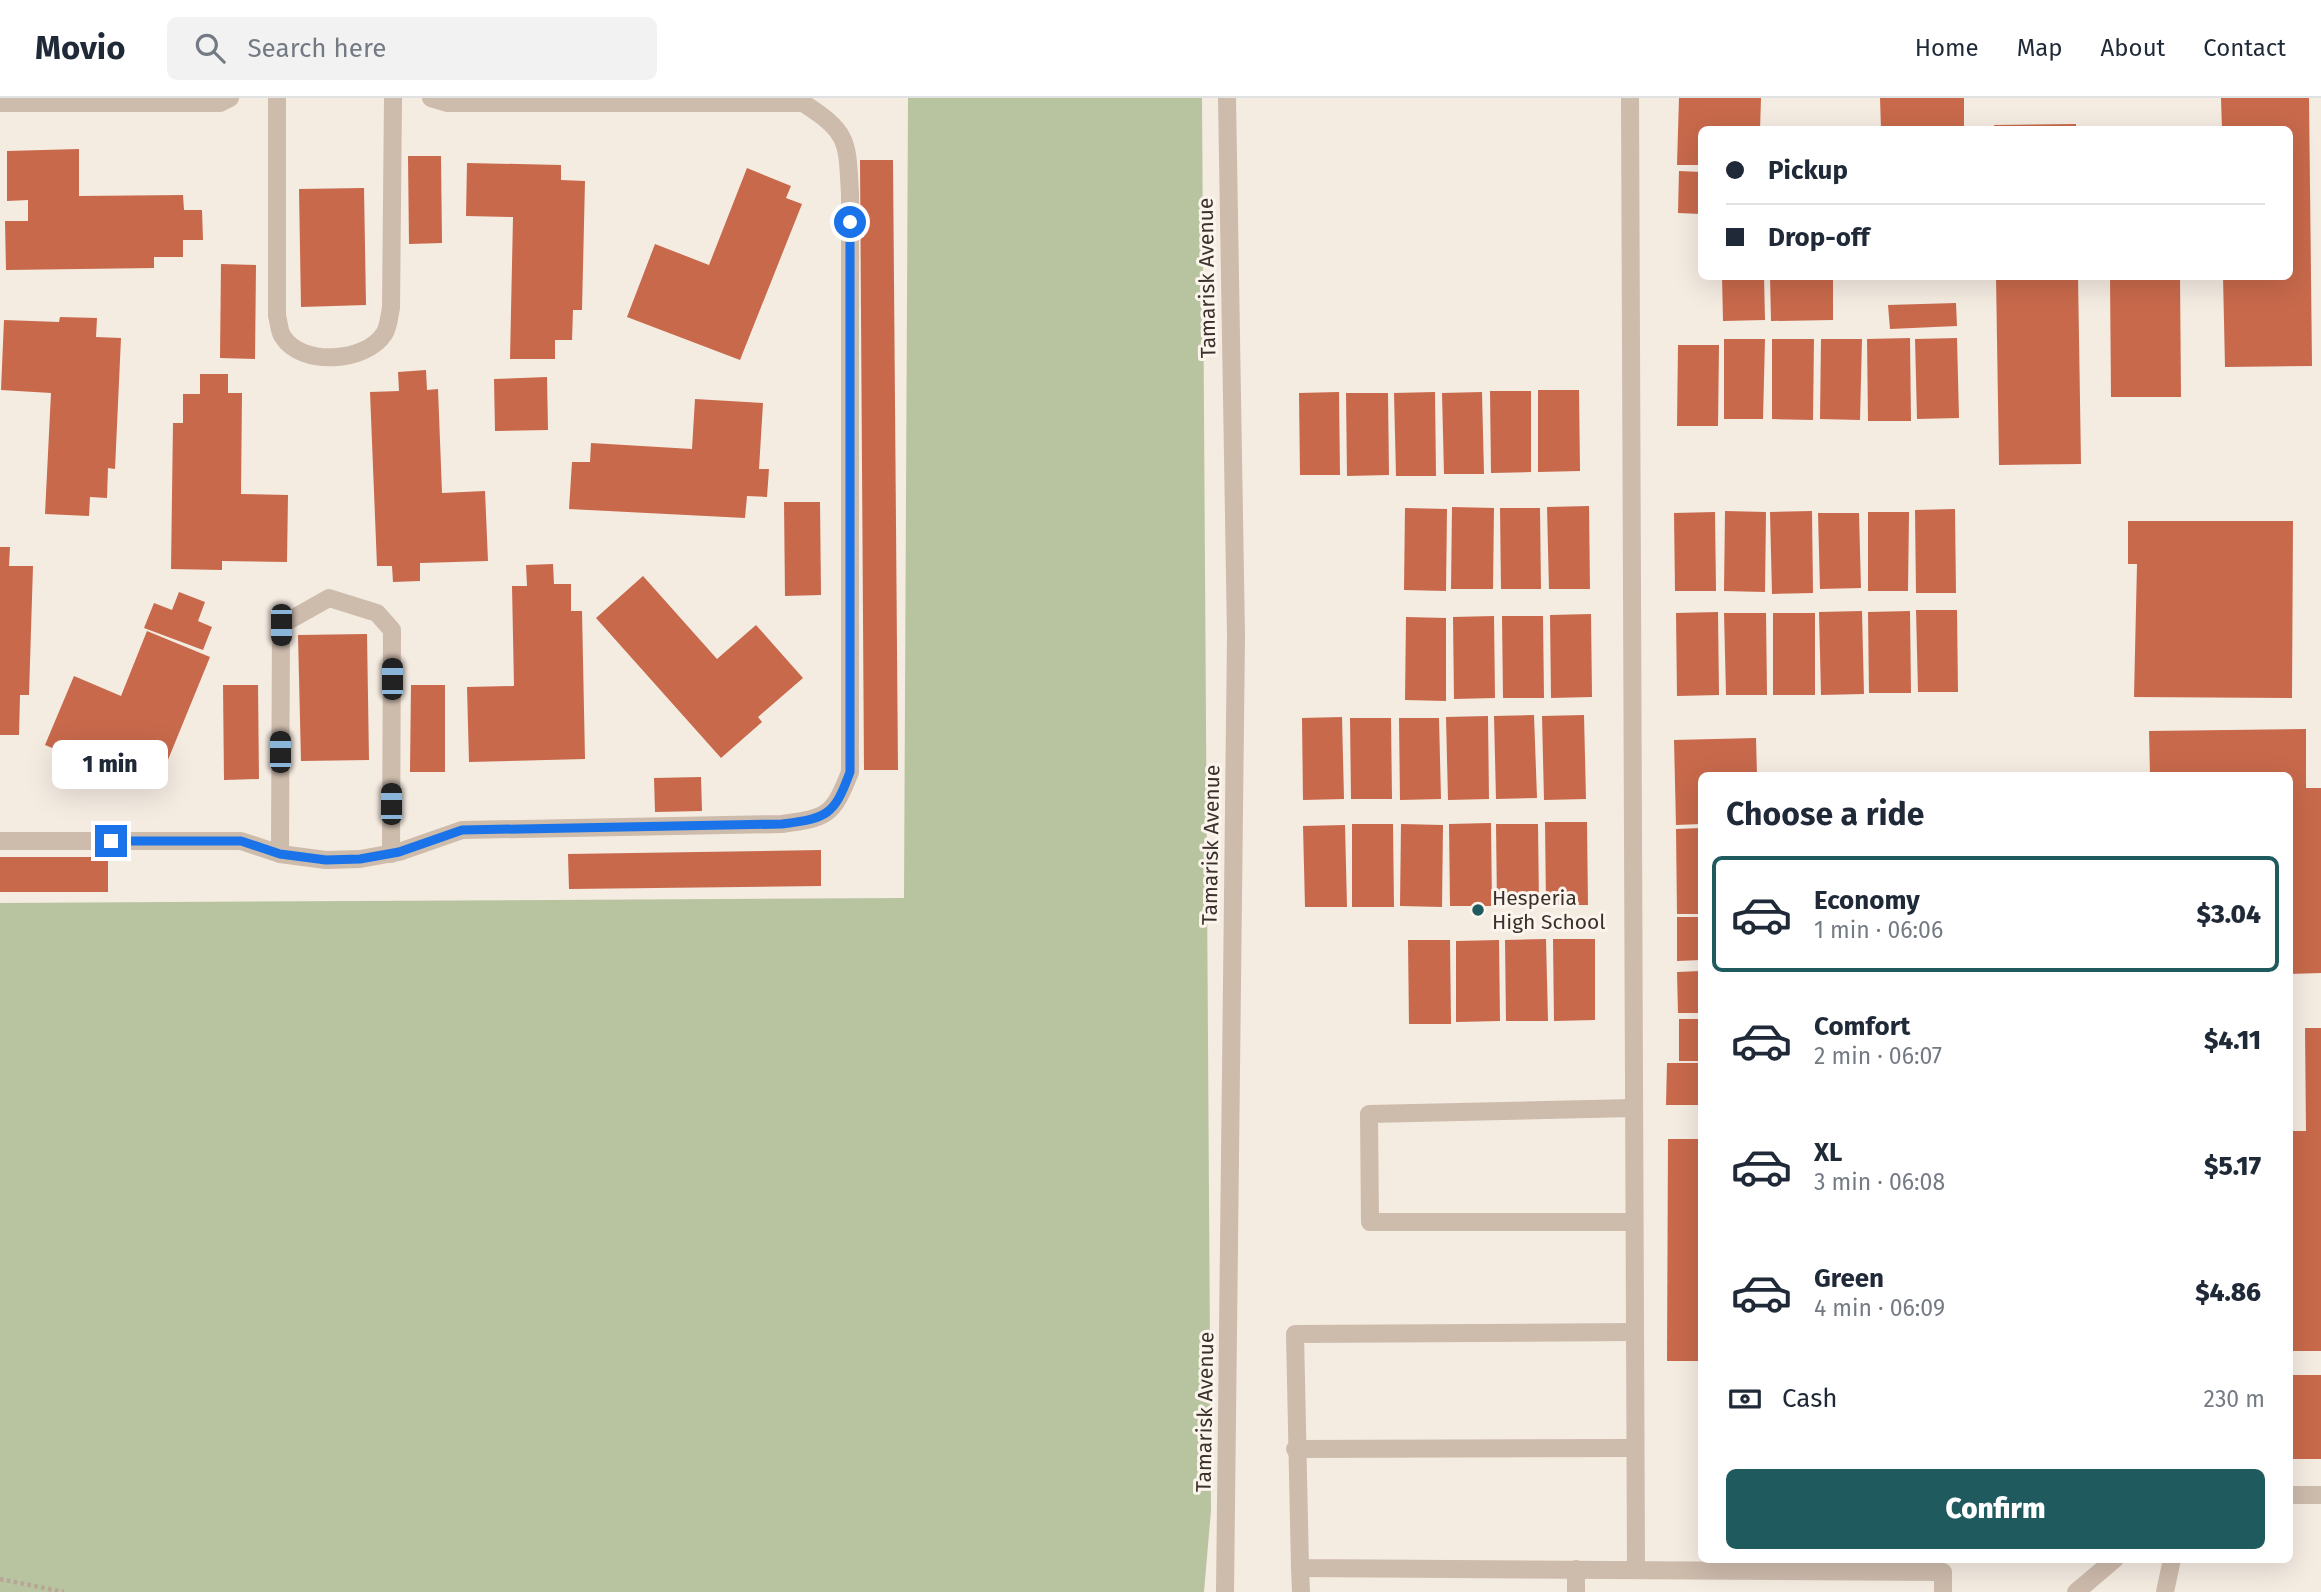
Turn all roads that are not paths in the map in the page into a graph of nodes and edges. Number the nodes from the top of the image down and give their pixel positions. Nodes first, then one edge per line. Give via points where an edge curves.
1 (230, 98) edge
2 (277, 98) edge
3 (393, 98) edge
4 (431, 98) edge
5 (1227, 98) edge
6 (1630, 98) edge
7 (0, 103) edge
8 (0, 841) edge
9 (280, 854) junction
10 (391, 854) junction
11 (1633, 1108) junction
12 (1634, 1222) junction
13 (1634, 1332) junction
14 (1635, 1448) junction
15 (1295, 1449) junction
16 (2321, 1494) edge
17 (2293, 1495) edge
18 (2110, 1563) edge
19 (2171, 1563) edge
20 (1300, 1568) junction
21 (1576, 1569) junction
22 (1636, 1570) junction
23 (1226, 1592) edge
24 (1301, 1592) edge
25 (1576, 1592) edge
26 (1943, 1592) edge
27 (2076, 1592) edge
28 (2165, 1592) edge

1 - 7 street via 220,103
2 - 3 street via 277,316 282,336 292,347 317,358 374,346 386,332 391,308
4 - 10 street via 448,103 803,103 825,117 847,143 850,772 838,803 818,819 782,824 462,830
5 - 23 street, Tamarisk Avenue via 1236,636
6 - 11 street
8 - 9 street via 241,841
9 - 10 street via 326,860
9 - 10 street via 281,625 328,598 377,613 392,629
11 - 12 street
11 - 12 street via 1369,1114 1370,1222
12 - 13 street
13 - 14 street
13 - 15 street via 1295,1334
14 - 15 street
14 - 22 street
15 - 20 street
16 - 17 street
18 - 27 street
19 - 28 street
20 - 21 street
20 - 24 street
21 - 22 street
21 - 25 street
22 - 26 street via 1943,1572

